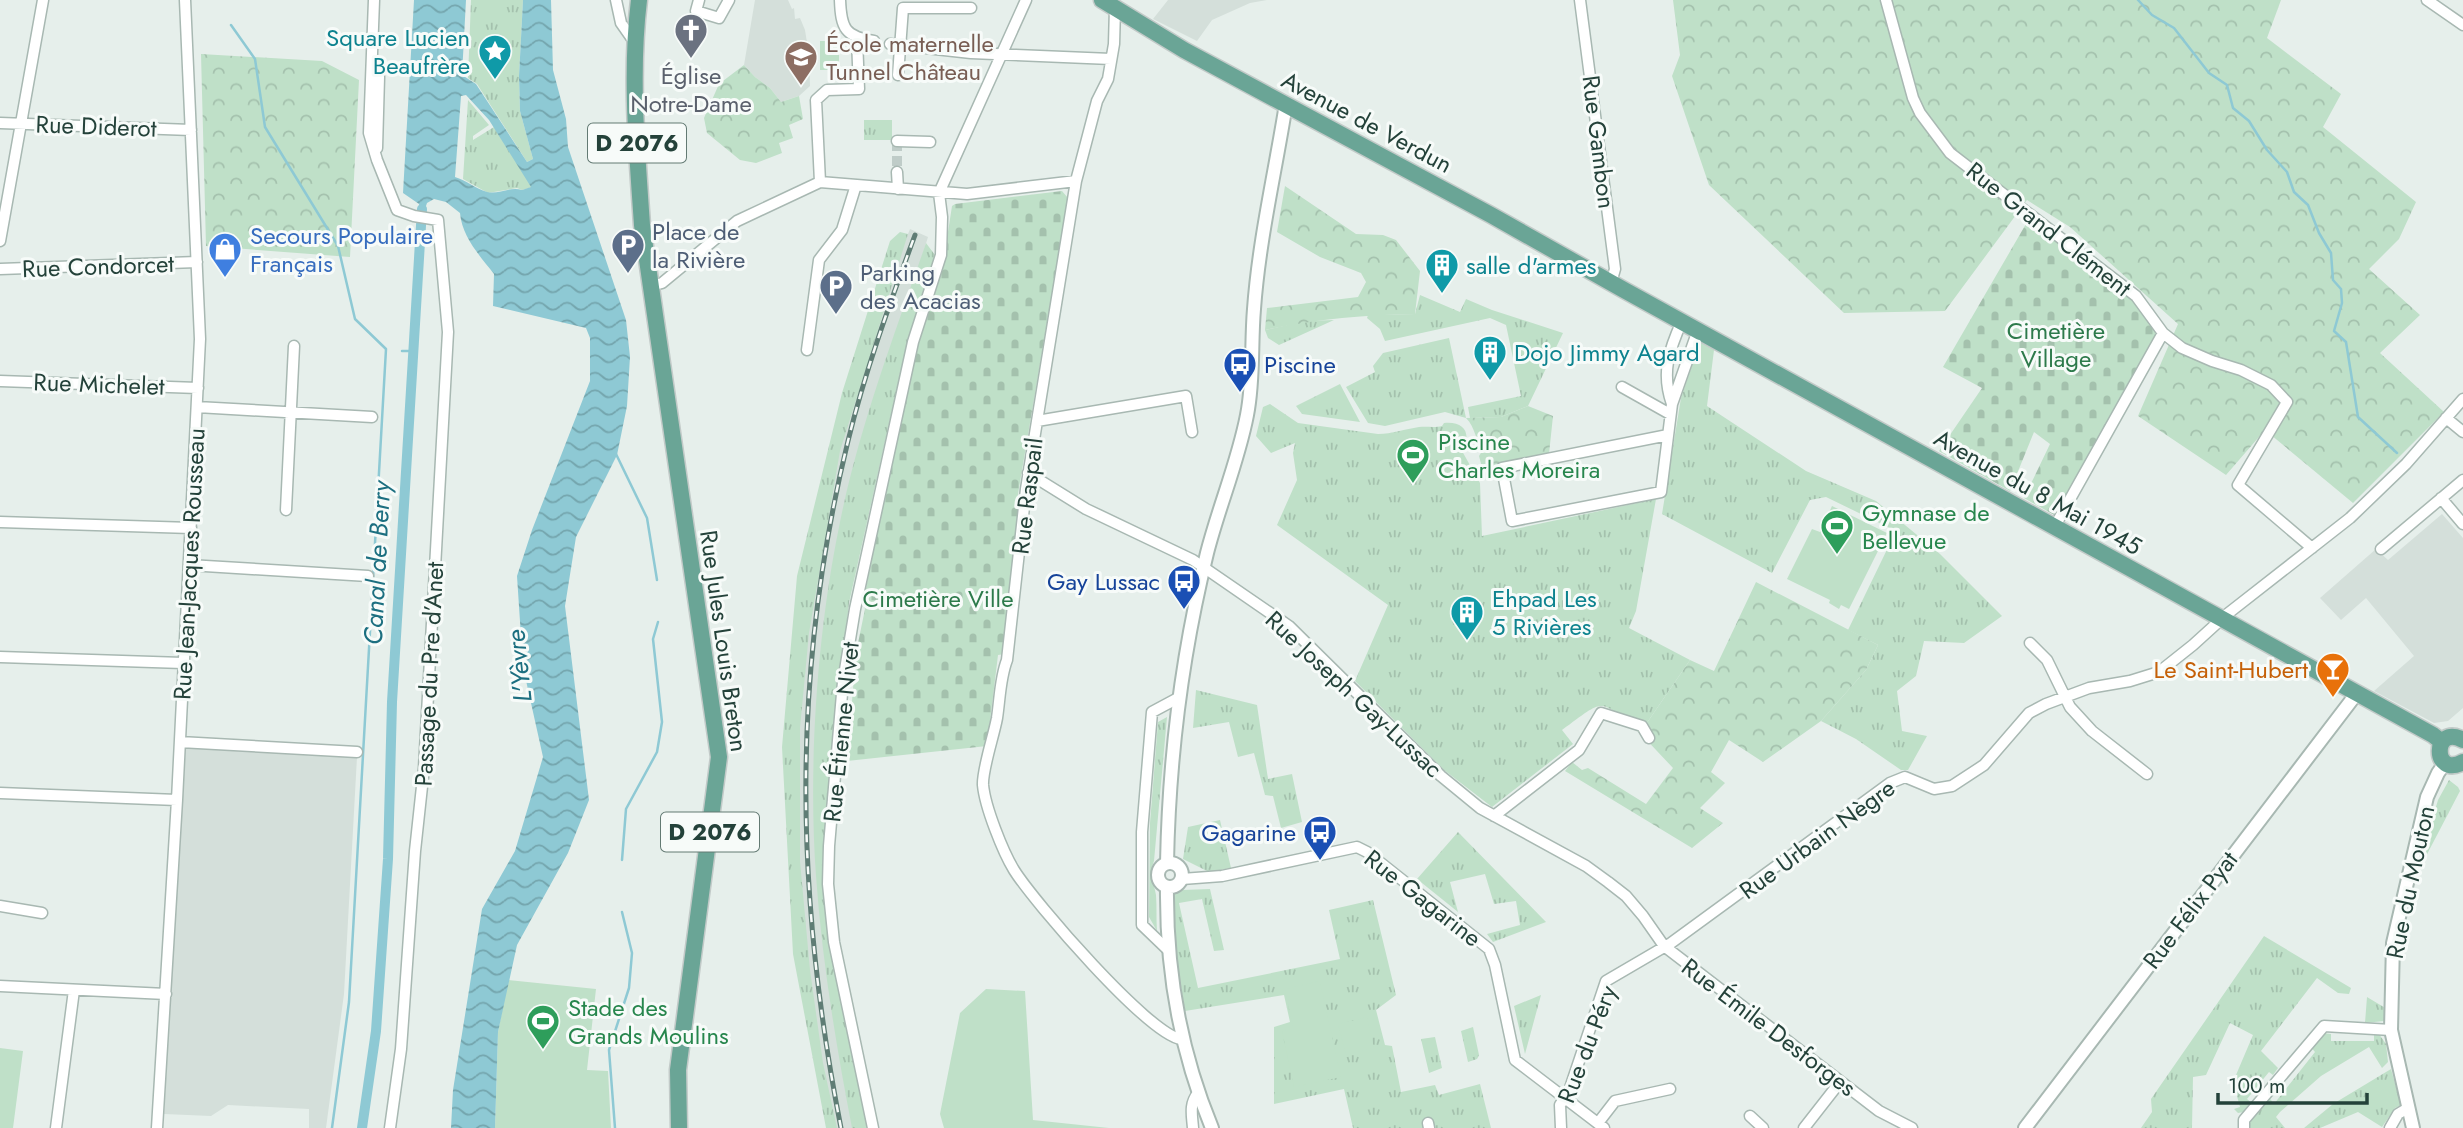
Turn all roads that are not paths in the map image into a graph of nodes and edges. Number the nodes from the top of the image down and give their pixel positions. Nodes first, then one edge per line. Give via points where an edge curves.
1 (43, 0) edge
2 (186, 0) edge
3 (374, 0) edge
4 (616, 0) edge
5 (639, 0) edge
6 (699, 0) edge
7 (729, 0) edge
8 (840, 0) edge
9 (1026, 0) edge
10 (1580, 0) edge
11 (1886, 0) edge
12 (2427, 0) edge
13 (1108, 4) edge
14 (971, 8) dead end
15 (2462, 24) edge
16 (858, 39) junction
17 (874, 41) dead end
18 (636, 44) junction
19 (895, 45) junction
20 (1002, 53) junction
21 (1111, 59) junction
22 (898, 75) dead end
23 (1286, 104) junction
24 (0, 123) edge
25 (21, 123) junction
26 (191, 130) junction
27 (897, 141) dead end
28 (930, 142) dead end
29 (897, 172) tunnel mouth
30 (1076, 181) junction
31 (820, 182) junction
32 (856, 186) junction
33 (898, 190) junction
34 (939, 193) junction
35 (0, 242) edge
36 (197, 262) junction
37 (0, 269) edge
38 (1611, 283) junction
39 (650, 286) junction
40 (1682, 321) junction
41 (1698, 330) junction
42 (2163, 332) junction
43 (293, 346) dead end
44 (807, 349) dead end
45 (0, 381) edge
46 (1622, 387) dead end
47 (198, 388) junction
48 (2463, 399) edge
49 (197, 407) junction
50 (1671, 409) junction
51 (290, 412) junction
52 (373, 417) dead end
53 (2446, 418) junction
54 (1037, 421) junction
55 (1192, 432) dead end
56 (2463, 432) edge
57 (1668, 435) junction
58 (1028, 473) junction
59 (2463, 480) edge
60 (2441, 498) junction
61 (286, 510) dead end
62 (0, 522) edge
63 (2463, 524) edge
64 (2055, 526) junction
65 (191, 528) junction
66 (2312, 548) junction
67 (2381, 549) dead end
68 (189, 565) junction
69 (1204, 567) junction
70 (368, 576) dead end
71 (2220, 620) junction
72 (2030, 643) dead end
73 (0, 657) edge
74 (183, 663) junction
75 (2357, 693) junction
76 (1180, 697) junction
77 (2063, 697) junction
78 (2462, 737) edge
79 (1649, 738) dead end
80 (180, 742) junction
81 (2442, 742) junction
82 (357, 752) dead end
83 (2463, 762) edge
84 (2445, 763) junction
85 (2147, 774) dead end
86 (0, 793) edge
87 (177, 800) junction
88 (1494, 816) junction
89 (1167, 863) junction
90 (1182, 879) junction
91 (1167, 887) junction
92 (0, 906) edge
93 (42, 914) dead end
94 (1664, 946) junction
95 (1168, 950) junction
96 (0, 986) edge
97 (74, 990) junction
98 (166, 994) junction
99 (2390, 1030) junction
100 (1181, 1038) junction
101 (1840, 1082) junction
102 (1670, 1089) dead end
103 (1198, 1093) junction
104 (1565, 1098) junction
105 (2408, 1108) junction
106 (1750, 1116) dead end
107 (1601, 1126) edge
108 (56, 1128) edge
109 (157, 1128) edge
110 (390, 1128) edge
111 (679, 1128) edge
112 (873, 1128) edge
113 (1193, 1128) edge
114 (1212, 1128) edge
115 (1560, 1128) edge
116 (1763, 1128) edge
117 (1804, 1128) edge
118 (1912, 1128) edge
119 (2025, 1128) edge
120 (2244, 1128) edge
121 (2390, 1128) edge
122 (2413, 1128) edge

1 - 25 street
2 - 26 street, Rue Jean-Jacques Rousseau
3 - 110 street, Passage du Pre d’Anet via 373,51 379,77 377,160 397,210 433,219 448,332 424,768 401,1049
4 - 18 street via 621,23
5 - 18 main road, D 2076
6 - 7 street via 696,11 719,18
8 - 16 street via 845,28
9 - 20 street
10 - 38 street, Rue Gambon via 1615,269
11 - 42 street, Rue Grand Clément via 1913,98 1950,153 2136,296
12 - 15 street
13 - 21 street, Rue Raspail
13 - 23 main road, Avenue de Verdun
14 - 19 street via 903,8
16 - 17 street
16 - 31 street via 859,89 827,90 816,100
18 - 39 main road, D 2076 via 638,159
19 - 20 street
19 - 22 street
20 - 21 street
20 - 34 street
21 - 30 street, Rue Raspail
23 - 38 main road, Avenue de Verdun
23 - 69 street via 1265,213 1247,417
24 - 25 street, Rue Diderot
25 - 26 street, Rue Diderot
25 - 35 street
26 - 36 street, Rue Jean-Jacques Rousseau
27 - 28 street
29 - 33 street
30 - 34 street
30 - 54 street, Rue Raspail
31 - 32 street
31 - 39 street via 737,221 662,283
32 - 33 street
32 - 44 street via 842,230 819,260
33 - 34 street
34 - 112 street, Rue Étienne Nivet via 941,255 913,342 855,609 843,682 831,822 828,884 834,942
36 - 37 street, Rue Condorcet
36 - 47 street, Rue Jean-Jacques Rousseau
38 - 40 main road, Avenue du 8 Mai 1945
39 - 111 main road, Rue Jules Louis Breton / D 2076 via 719,757 678,1070
40 - 41 main road, Avenue du 8 Mai 1945
40 - 50 street via 1668,356 1666,385
41 - 50 street
41 - 64 main road, Avenue du 8 Mai 1945
42 - 64 street
42 - 66 street, Rue Grand Clément via 2182,348 2271,385 2287,402 2238,485
43 - 51 street
45 - 47 street, Rue Michelet
46 - 50 street
47 - 49 street, Rue Jean-Jacques Rousseau
48 - 53 street, Rue Urbain Nègre
49 - 51 street
49 - 65 street, Rue Jean-Jacques Rousseau
50 - 57 street
51 - 52 street
51 - 61 street
53 - 56 street
53 - 66 street, Rue Urbain Nègre via 2350,518
54 - 55 street via 1186,396
54 - 58 street, Rue Raspail
57 - 57 street via 1661,492 1512,521 1502,468
58 - 69 street, Rue Joseph Gay-Lussac via 1086,509
58 - 100 street, Rue Raspail via 1007,660 983,784 995,828 1014,869 1044,910 1153,1024
59 - 60 street
60 - 63 street
60 - 67 street
62 - 65 street
64 - 71 main road, Avenue du 8 Mai 1945
65 - 68 street, Rue Jean-Jacques Rousseau
66 - 71 street, Rue Urbain Nègre
68 - 70 street
68 - 74 street, Rue Jean-Jacques Rousseau
69 - 76 street
69 - 88 street, Rue Joseph Gay-Lussac via 1289,626 1422,759
71 - 75 main road, Avenue du 8 Mai 1945
71 - 77 street, Rue Urbain Nègre via 2159,672
72 - 77 street via 2046,660
73 - 74 street
74 - 80 street, Rue Jean-Jacques Rousseau
75 - 81 main road, Avenue du 8 Mai 1945
75 - 119 street, Rue Félix Pyat
76 - 89 street
76 - 95 street via 1153,712 1142,832 1142,925
77 - 85 street via 2092,732
77 - 94 street, Rue Urbain Nègre via 2029,713 1984,765 1952,786 1934,789 1905,777 1890,783
78 - 81 main road
79 - 88 street via 1642,726 1601,713 1579,750
80 - 82 street
80 - 87 street, Rue Jean-Jacques Rousseau
81 - 84 main road via 2440,755
83 - 84 main road
84 - 99 street, Rue du Mouton via 2427,797 2393,943
86 - 87 street
87 - 98 street, Rue Jean-Jacques Rousseau
88 - 94 street, Rue Joseph Gay-Lussac via 1608,882 1626,896
89 - 90 street via 1179,866
89 - 91 street via 1158,873
90 - 91 street via 1175,887
90 - 104 street, Rue Gagarine via 1222,876 1357,847 1367,852 1489,949 1515,1060
91 - 95 street
92 - 93 street
94 - 101 street, Rue Émile Desforges
94 - 104 street, Rue du Péry via 1606,981
95 - 100 street
96 - 97 street
97 - 98 street
97 - 108 street
98 - 109 street, Rue Jean-Jacques Rousseau
99 - 105 street, Rue du Mouton
99 - 120 street via 2324,1026 2244,1120
100 - 103 street
101 - 117 street
101 - 118 street, Rue Émile Desforges
102 - 107 street via 1615,1101
103 - 113 street via 1191,1107
103 - 114 street
104 - 107 street, Rue Gagarine
104 - 115 street, Rue du Péry via 1560,1105
105 - 121 street
105 - 122 street, Rue du Mouton
106 - 116 street

